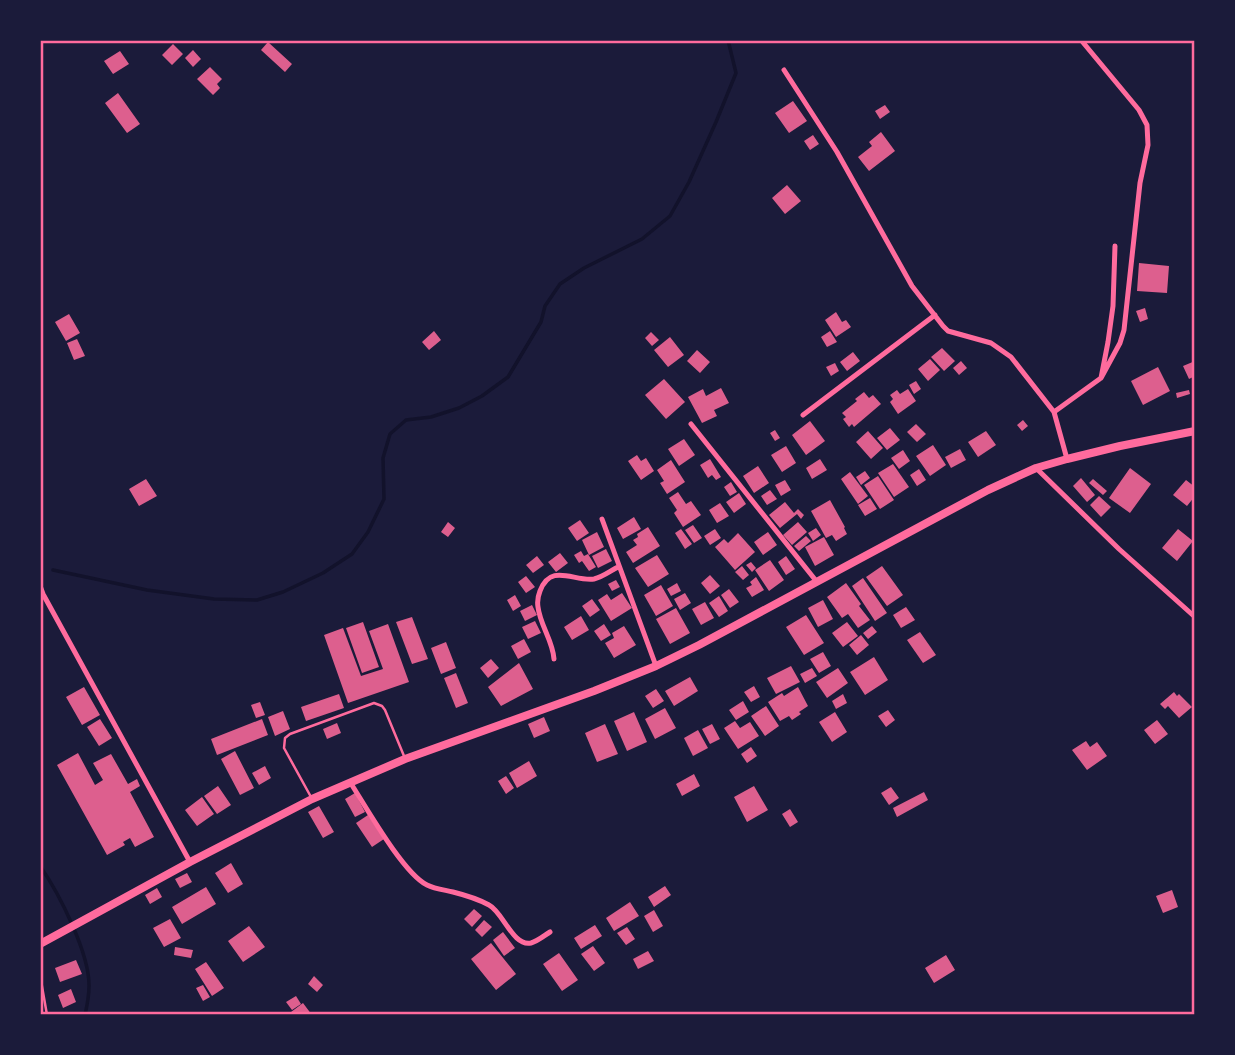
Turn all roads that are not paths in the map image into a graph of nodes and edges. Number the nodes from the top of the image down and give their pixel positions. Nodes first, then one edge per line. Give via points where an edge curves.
1 (1081, 40) edge
2 (784, 70) dead end
3 (1115, 246) dead end
4 (935, 315) junction
5 (1101, 378) junction
6 (1054, 412) junction
7 (803, 415) dead end
8 (691, 424) dead end
9 (1195, 431) edge
10 (1067, 459) junction
11 (1036, 468) junction
12 (602, 519) dead end
13 (618, 567) junction
14 (817, 582) junction
15 (40, 586) edge
16 (1195, 617) edge
17 (554, 659) dead end
18 (656, 666) junction
19 (405, 759) junction
20 (350, 782) junction
21 (312, 799) junction
22 (190, 862) junction
23 (550, 932) dead end
24 (40, 944) edge
25 (40, 975) edge
26 (47, 1015) edge

1 - 5 street via 1139,110 1148,135 1124,330
2 - 4 street via 837,152 912,286
3 - 5 street via 1113,306
4 - 6 street via 948,331 990,343 1011,357
4 - 7 street
5 - 6 street
6 - 10 street
8 - 14 street
9 - 10 highway
10 - 11 highway
11 - 14 highway
11 - 16 street
12 - 13 street
13 - 17 street via 589,579 553,576 543,586 538,609
13 - 18 street
14 - 18 highway
15 - 22 street
18 - 19 highway
19 - 20 highway
19 - 21 lane via 385,710 374,703 290,734 284,748
20 - 21 highway
20 - 23 street via 417,878 491,906 524,942
21 - 22 highway
22 - 24 highway
25 - 26 lane

